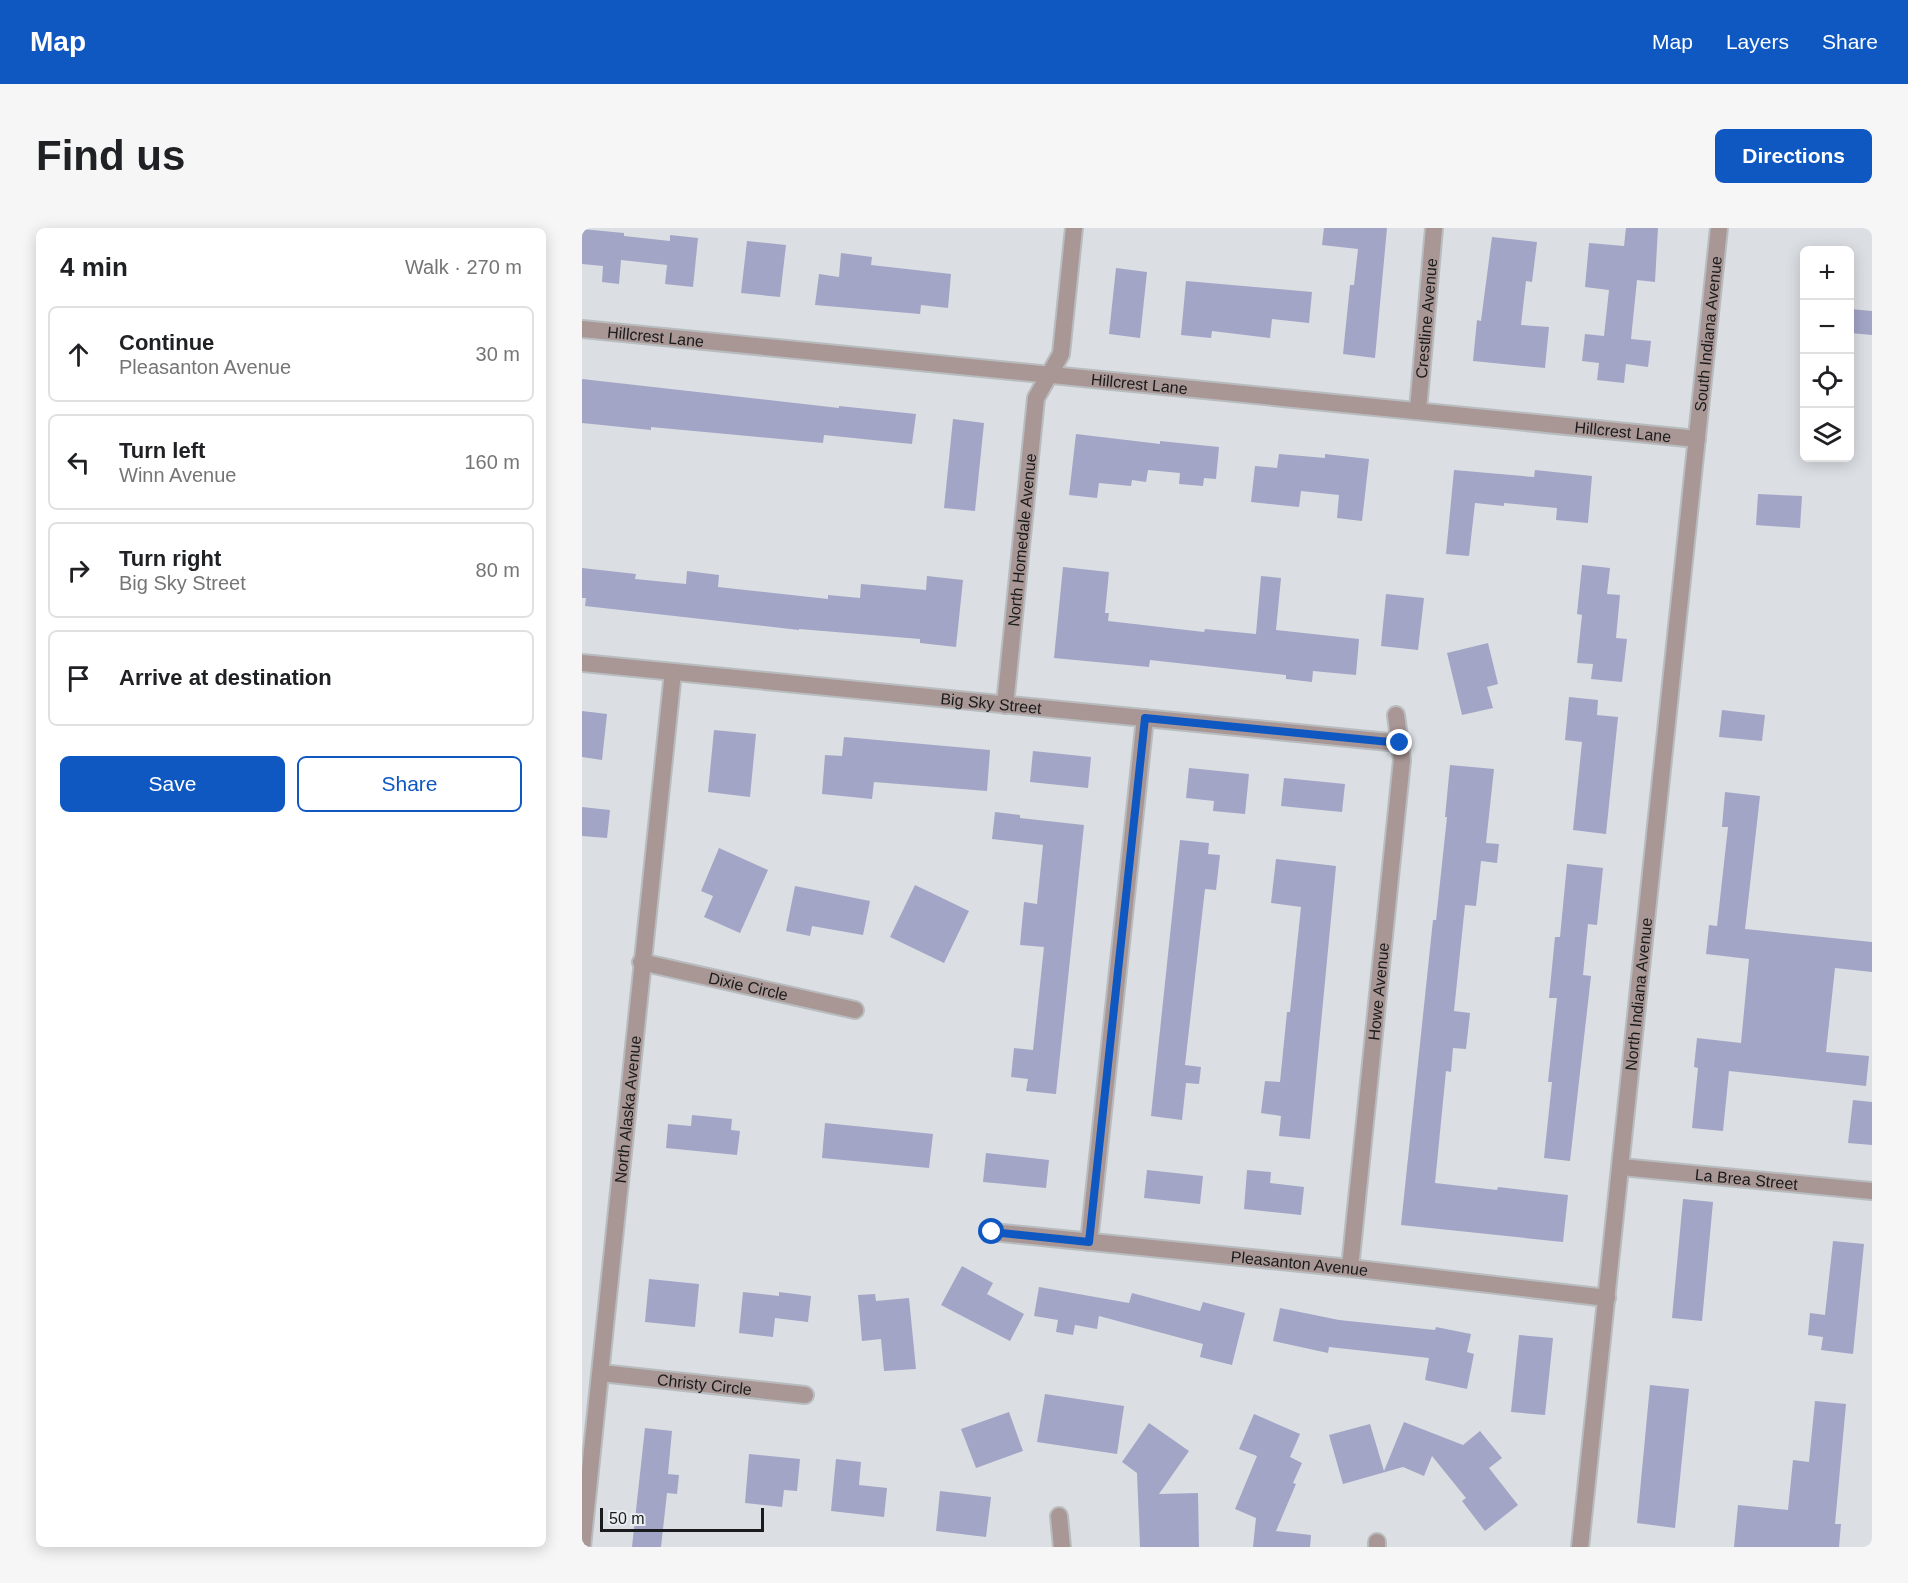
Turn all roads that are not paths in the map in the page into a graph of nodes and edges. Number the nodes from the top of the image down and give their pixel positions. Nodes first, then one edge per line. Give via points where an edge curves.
1 (1074, 228) edge
2 (1434, 228) edge
3 (1719, 228) edge
4 (582, 329) edge
5 (1049, 376) junction
6 (1418, 410) junction
7 (1697, 439) junction
8 (582, 663) edge
9 (673, 672) junction
10 (1005, 705) junction
11 (1396, 716) dead end
12 (1145, 718) junction
13 (1400, 743) junction
14 (641, 962) junction
15 (855, 1010) dead end
16 (1621, 1167) junction
17 (1872, 1191) edge
18 (992, 1232) dead end
19 (1089, 1242) junction
20 (1350, 1268) junction
21 (1607, 1298) junction
22 (601, 1373) junction
23 (805, 1395) dead end
24 (1059, 1516) dead end
25 (582, 1547) edge
26 (1062, 1547) edge
27 (1580, 1547) edge

1 - 5 street, North Homedale Avenue via 1061,354
2 - 6 street, Crestline Avenue
3 - 7 street, South Indiana Avenue
4 - 5 street, Hillcrest Lane
5 - 6 street, Hillcrest Lane
5 - 10 street, North Homedale Avenue via 1036,398
6 - 7 street, Hillcrest Lane
7 - 16 street, North Indiana Avenue
8 - 9 street, Big Sky Street
9 - 10 street, Big Sky Street
9 - 14 street, North Alaska Avenue
10 - 12 street, Big Sky Street
11 - 13 street, Howe Avenue
12 - 13 street, Big Sky Street
12 - 19 street
13 - 20 street, Howe Avenue via 1402,760
14 - 15 street, Dixie Circle
14 - 22 street, North Alaska Avenue
16 - 17 street, La Brea Street
16 - 21 street, North Indiana Avenue
18 - 19 street, Pleasanton Avenue
19 - 20 street, Pleasanton Avenue
20 - 21 street, Pleasanton Avenue
21 - 27 street, North Indiana Avenue
22 - 23 street, Christy Circle
22 - 25 street, North Alaska Avenue
24 - 26 street

